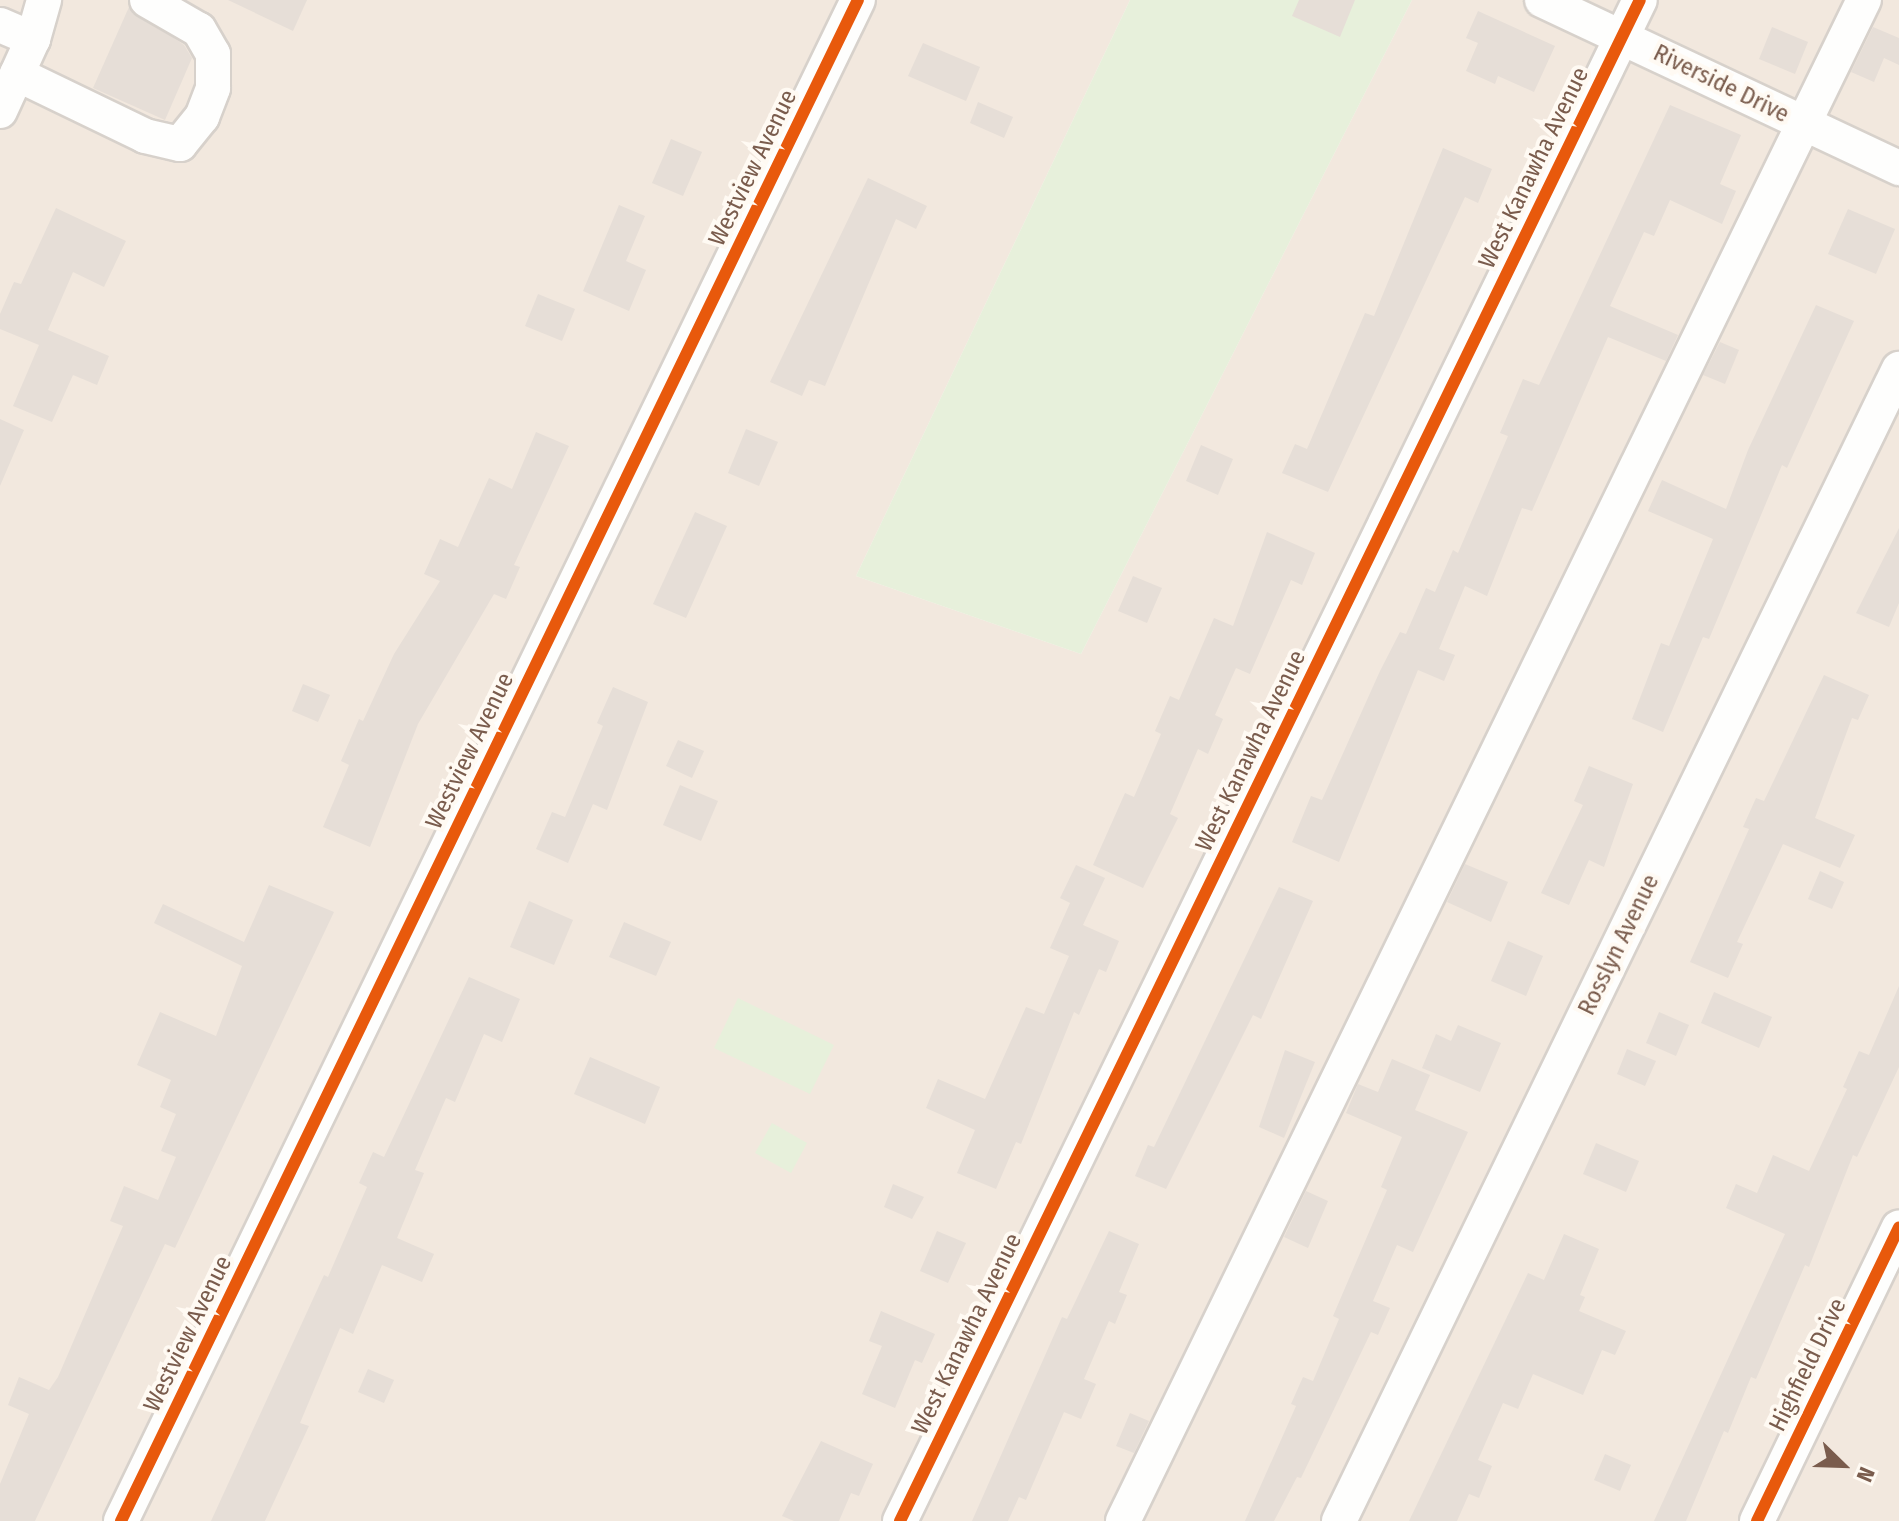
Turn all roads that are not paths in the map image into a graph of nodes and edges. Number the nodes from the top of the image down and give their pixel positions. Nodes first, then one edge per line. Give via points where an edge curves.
1 (44, 0) edge
2 (147, 0) edge
3 (858, 0) edge
4 (1542, 0) edge
5 (1640, 0) edge
6 (1864, 0) edge
7 (0, 25) edge
8 (1622, 37) junction
9 (33, 39) junction
10 (17, 74) junction
11 (0, 111) edge
12 (1804, 124) junction
13 (1899, 168) edge
14 (1899, 369) edge
15 (1899, 1227) edge
16 (121, 1521) edge
17 (900, 1521) edge
18 (1123, 1521) edge
19 (1339, 1521) edge
20 (1757, 1521) edge

1 - 9 street
2 - 10 street via 199,30 213,54 213,88 202,117 180,144 145,136
3 - 16 street, Westview Avenue
4 - 8 street, Riverside Drive
5 - 8 street, West Kanawha Avenue
6 - 12 street
7 - 9 street
8 - 12 street, Riverside Drive
8 - 17 street, West Kanawha Avenue
9 - 10 street
10 - 11 street
12 - 13 street, Riverside Drive
12 - 18 street
14 - 19 street, Rosslyn Avenue
15 - 20 street, Highfield Drive

